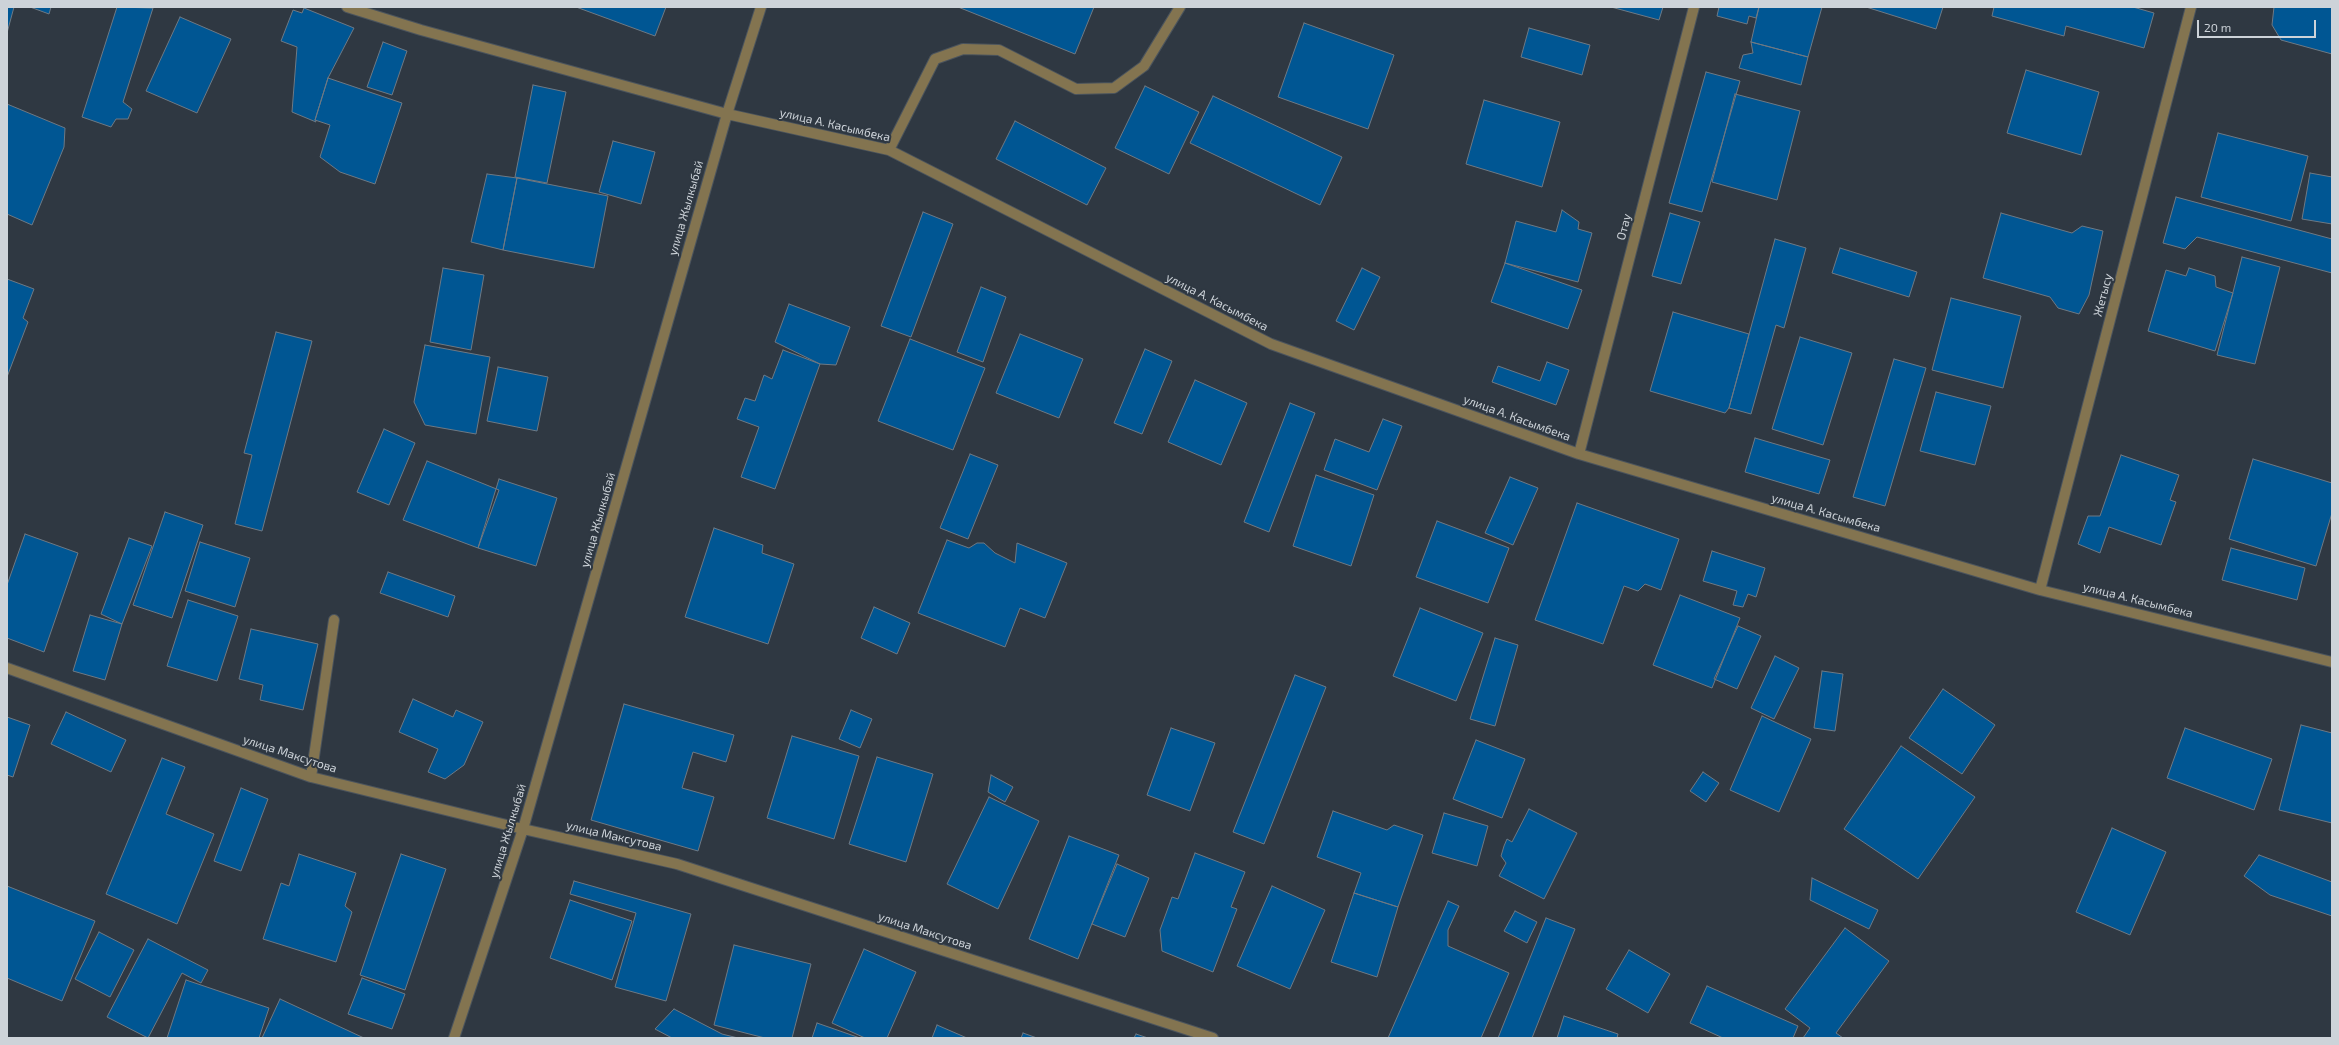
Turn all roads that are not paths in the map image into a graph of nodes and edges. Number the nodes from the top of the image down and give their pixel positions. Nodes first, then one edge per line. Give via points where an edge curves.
1 (346, 7) edge
2 (761, 7) edge
3 (1180, 7) edge
4 (1694, 7) edge
5 (2191, 7) edge
6 (727, 114) junction
7 (889, 150) junction
8 (1579, 454) junction
9 (2040, 590) junction
10 (334, 620) dead end
11 (2332, 662) edge
12 (7, 668) edge
13 (311, 777) junction
14 (523, 829) junction
15 (454, 1038) edge
16 (1213, 1038) edge

1 - 6 street, улица А. Касымбека
2 - 6 street, улица Жылкыбай
3 - 7 street via 1144,66 1114,88 1076,89 1000,50 963,49 935,59
4 - 8 street, Отау
5 - 9 street, Жетысу
6 - 7 street, улица А. Касымбека
6 - 14 street, улица Жылкыбай
7 - 8 street, улица А. Касымбека via 1271,344
8 - 9 street, улица А. Касымбека
9 - 11 street, улица А. Касымбека
10 - 13 street
12 - 13 street, улица Максутова
13 - 14 street, улица Максутова
14 - 15 street, улица Жылкыбай
14 - 16 street, улица Максутова via 677,864

